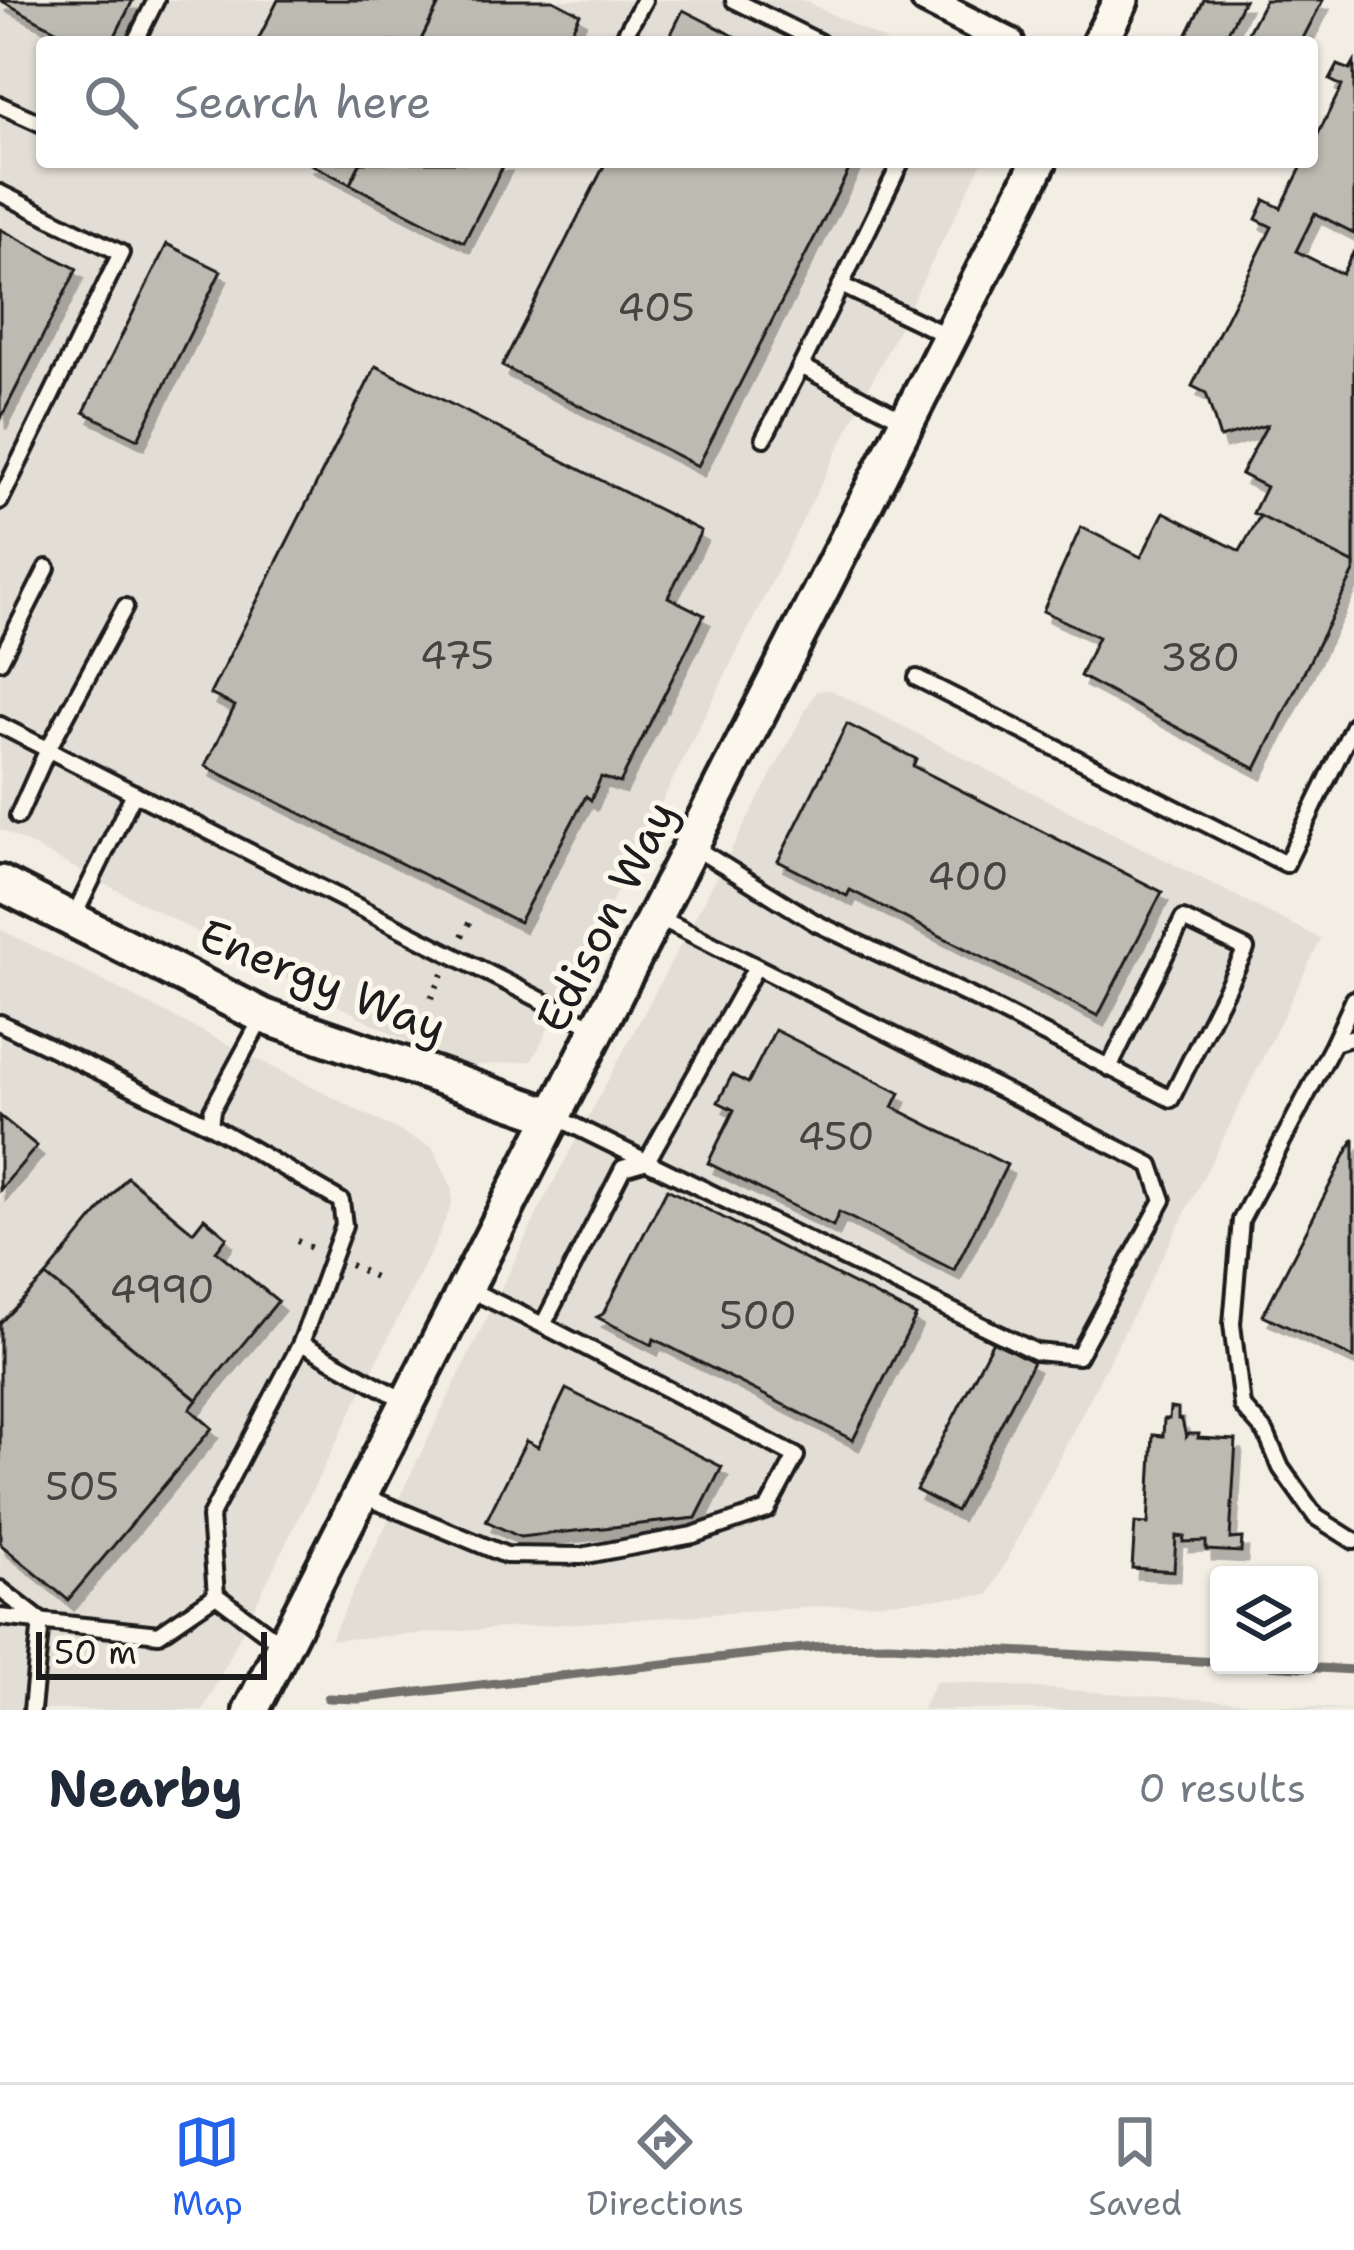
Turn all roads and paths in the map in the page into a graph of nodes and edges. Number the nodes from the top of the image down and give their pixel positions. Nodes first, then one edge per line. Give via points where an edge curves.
1 (156, 0) edge
2 (644, 0) edge
3 (734, 0) edge
4 (926, 0) edge
5 (1121, 0) edge
6 (964, 32) edge
7 (138, 36) edge
8 (624, 36) edge
9 (807, 36) edge
10 (1103, 36) edge
11 (0, 105) edge
12 (36, 121) edge
13 (899, 168) edge
14 (1036, 168) edge
15 (0, 193) edge
16 (841, 285) junction
17 (950, 338) junction
18 (801, 366) junction
19 (908, 422) junction
20 (764, 438) dead end
21 (0, 501) edge
22 (47, 568) dead end
23 (125, 607) dead end
24 (0, 661) edge
25 (917, 678) dead end
26 (0, 724) edge
27 (1354, 724) edge
28 (48, 749) junction
29 (134, 793) junction
30 (18, 816) dead end
31 (692, 846) junction
32 (0, 883) edge
33 (656, 916) junction
34 (72, 920) junction
35 (757, 967) junction
36 (1354, 998) edge
37 (263, 1016) junction
38 (0, 1023) edge
39 (598, 1029) junction
40 (1354, 1037) edge
41 (1334, 1043) junction
42 (1109, 1068) junction
43 (554, 1116) junction
44 (210, 1125) junction
45 (646, 1161) junction
46 (466, 1288) junction
47 (543, 1325) junction
48 (301, 1343) junction
49 (408, 1402) junction
50 (361, 1495) junction
51 (1354, 1541) edge
52 (0, 1589) edge
53 (216, 1595) junction
54 (0, 1618) edge
55 (41, 1622) junction
56 (284, 1646) junction
57 (32, 1710) edge
58 (251, 1710) edge

1 - 7 lane
2 - 8 lane
3 - 9 lane
4 - 6 street
5 - 10 street
11 - 12 lane
13 - 16 lane
14 - 17 street, Edison Way
15 - 21 lane via 121,253
16 - 17 lane
16 - 18 lane
17 - 19 street, Edison Way
18 - 19 lane
18 - 20 lane
19 - 31 street, Edison Way
22 - 24 lane
23 - 28 lane
25 - 27 lane via 1286,864
26 - 28 lane
28 - 29 lane
28 - 30 lane
29 - 34 lane
29 - 39 lane
31 - 33 street, Edison Way
31 - 42 lane via 816,923
32 - 34 street, Energy Way
33 - 35 lane
33 - 39 street, Edison Way
34 - 37 street, Energy Way
35 - 45 lane
35 - 45 lane via 1151,1165 1163,1201 1078,1356 1036,1352
36 - 41 lane
37 - 43 street, Energy Way
37 - 44 lane
38 - 44 lane
39 - 43 street, Edison Way
40 - 41 lane
41 - 51 lane via 1240,1220 1232,1324 1242,1406 1316,1517
42 - 42 lane via 1171,1099 1246,949 1183,919
43 - 45 lane
43 - 46 street, Edison Way
44 - 48 lane via 340,1201 344,1225
45 - 47 lane via 623,1168
46 - 47 lane
46 - 49 street, Edison Way
47 - 50 lane via 796,1456 767,1510 693,1535 581,1556 506,1555
48 - 49 lane
48 - 53 lane via 210,1517
49 - 50 street, Edison Way
50 - 56 street, Edison Way
52 - 55 lane
53 - 55 lane via 159,1634
53 - 56 lane
54 - 55 lane
55 - 57 lane
56 - 58 street, Edison Way

